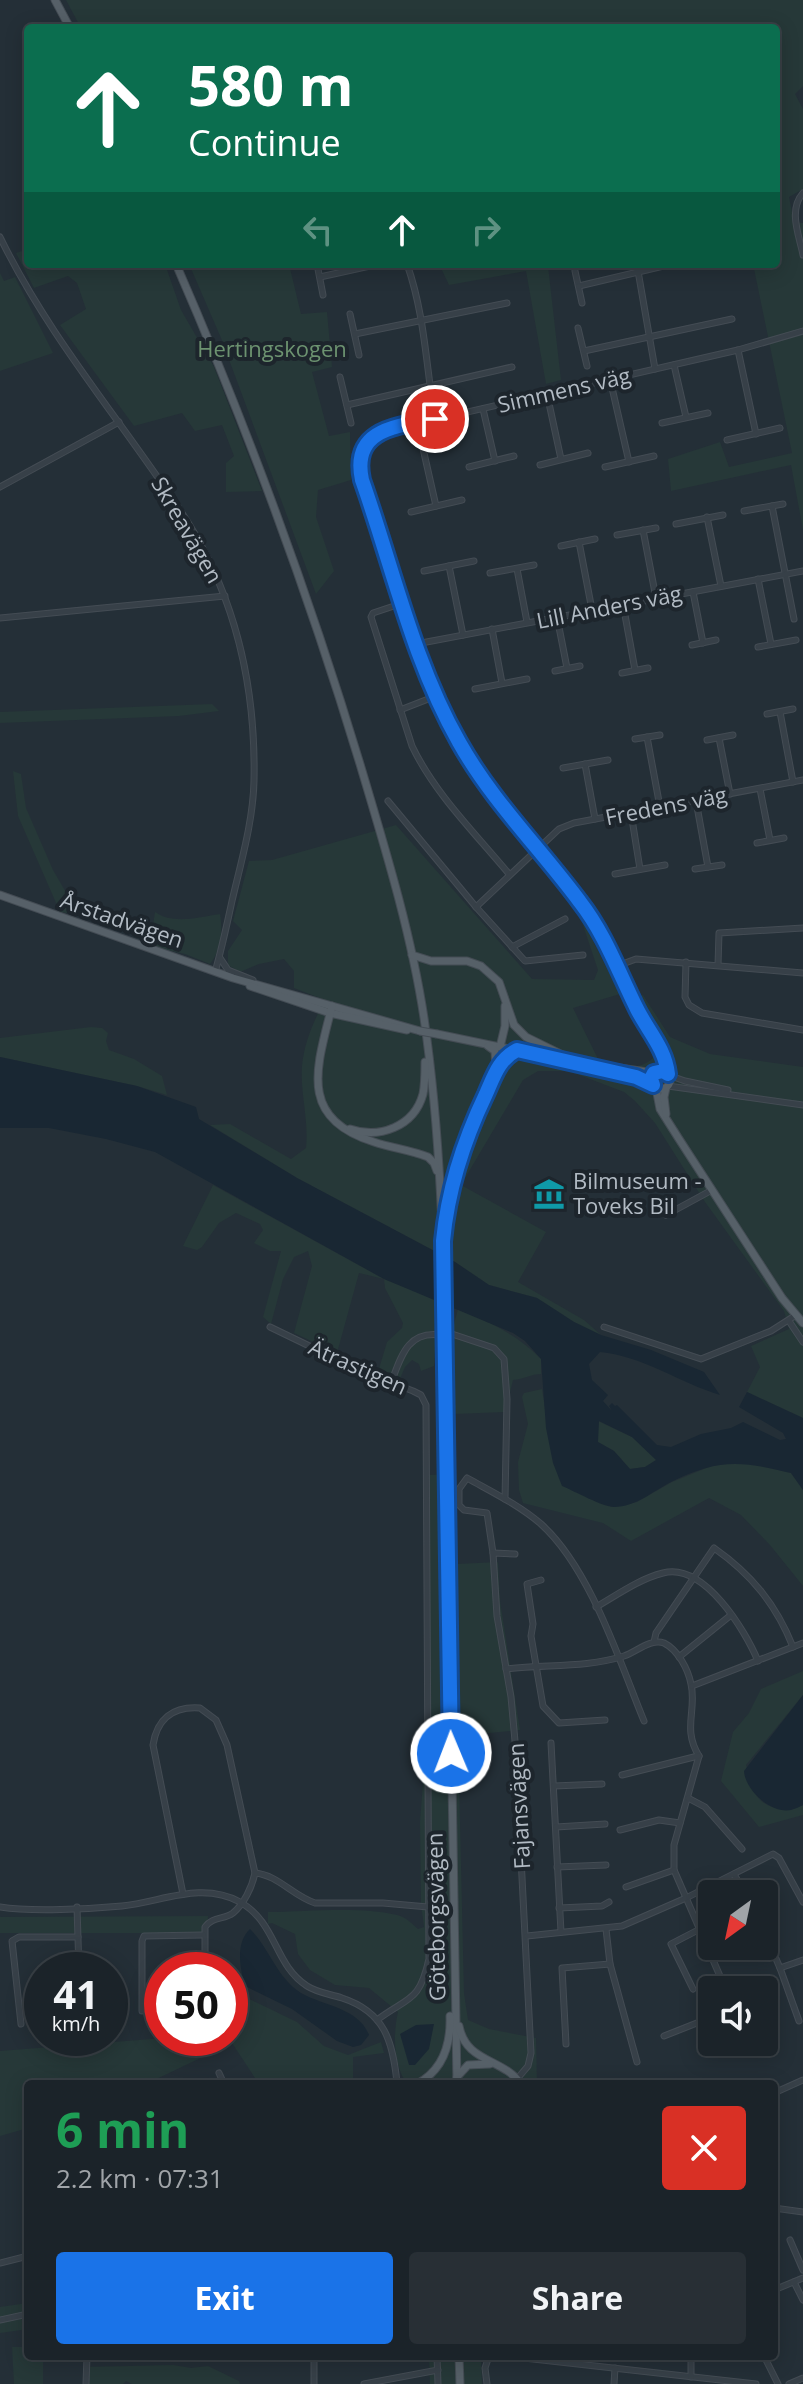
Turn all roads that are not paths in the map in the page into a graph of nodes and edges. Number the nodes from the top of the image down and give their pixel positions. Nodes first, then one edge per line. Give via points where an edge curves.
1 (55, 0) edge
2 (68, 24) edge
3 (803, 193) edge
4 (0, 237) edge
5 (803, 255) edge
6 (178, 268) edge
7 (318, 268) edge
8 (361, 268) edge
9 (408, 268) edge
10 (653, 268) edge
11 (575, 271) dead end
12 (638, 271) junction
13 (320, 277) junction
14 (579, 286) junction
15 (323, 295) dead end
16 (507, 303) dead end
17 (582, 303) dead end
18 (350, 314) dead end
19 (732, 319) dead end
20 (423, 321) junction
21 (578, 328) dead end
22 (803, 331) edge
23 (355, 334) junction
24 (650, 337) junction
25 (738, 350) junction
26 (584, 351) junction
27 (359, 355) dead end
28 (674, 365) junction
29 (587, 366) dead end
30 (512, 367) dead end
31 (655, 369) junction
32 (340, 377) dead end
33 (610, 379) junction
34 (430, 387) junction
35 (547, 394) junction
36 (347, 405) junction
37 (483, 409) junction
38 (708, 413) dead end
39 (686, 417) junction
40 (435, 419) junction
41 (119, 422) junction
42 (417, 422) junction
43 (351, 423) dead end
44 (662, 423) dead end
45 (780, 428) dead end
46 (756, 434) junction
47 (727, 440) dead end
48 (588, 453) dead end
49 (514, 456) dead end
50 (654, 456) dead end
51 (561, 459) junction
52 (495, 461) junction
53 (629, 462) junction
54 (540, 465) dead end
55 (469, 467) dead end
56 (605, 467) dead end
57 (0, 487) edge
58 (462, 500) dead end
59 (783, 504) dead end
60 (436, 506) junction
61 (772, 506) junction
62 (744, 511) dead end
63 (411, 512) dead end
64 (723, 515) dead end
65 (707, 517) junction
66 (676, 524) dead end
67 (656, 528) dead end
68 (643, 530) junction
69 (617, 535) dead end
70 (595, 539) dead end
71 (579, 542) junction
72 (561, 546) dead end
73 (474, 561) dead end
74 (534, 565) dead end
75 (449, 566) junction
76 (517, 569) junction
77 (424, 571) dead end
78 (803, 571) edge
79 (490, 573) dead end
80 (785, 574) junction
81 (758, 579) junction
82 (721, 586) junction
83 (693, 592) junction
84 (225, 596) junction
85 (656, 598) junction
86 (403, 603) junction
87 (623, 604) junction
88 (592, 610) junction
89 (557, 617) junction
90 (0, 618) edge
91 (794, 619) dead end
92 (527, 622) junction
93 (492, 629) junction
94 (463, 635) junction
95 (716, 640) dead end
96 (796, 640) dead end
97 (703, 643) junction
98 (416, 644) junction
99 (771, 644) junction
100 (692, 645) dead end
101 (758, 647) dead end
102 (580, 666) dead end
103 (567, 668) junction
104 (648, 668) dead end
105 (635, 670) junction
106 (555, 671) dead end
107 (622, 673) dead end
108 (527, 679) dead end
109 (502, 683) junction
110 (475, 689) dead end
111 (436, 696) junction
112 (793, 709) dead end
113 (400, 710) junction
114 (780, 712) junction
115 (767, 714) dead end
116 (660, 735) dead end
117 (733, 735) dead end
118 (647, 737) junction
119 (719, 738) junction
120 (635, 739) dead end
121 (707, 740) dead end
122 (608, 760) dead end
123 (585, 764) junction
124 (563, 768) dead end
125 (803, 780) edge
126 (793, 782) junction
127 (760, 789) junction
128 (730, 794) junction
129 (388, 801) dead end
130 (696, 801) junction
131 (660, 807) junction
132 (631, 813) junction
133 (595, 819) junction
134 (784, 838) dead end
135 (770, 840) junction
136 (757, 843) dead end
137 (537, 848) junction
138 (665, 865) dead end
139 (722, 865) dead end
140 (708, 867) junction
141 (640, 869) junction
142 (695, 869) dead end
143 (509, 874) junction
144 (615, 874) dead end
145 (0, 895) edge
146 (476, 907) junction
147 (565, 919) dead end
148 (803, 928) edge
149 (512, 947) junction
150 (412, 955) junction
151 (583, 955) dead end
152 (220, 957) junction
153 (686, 962) junction
154 (718, 965) junction
155 (617, 966) junction
156 (215, 972) junction
157 (803, 973) edge
158 (233, 978) junction
159 (266, 986) junction
160 (505, 1002) junction
161 (331, 1010) junction
162 (803, 1030) edge
163 (477, 1042) junction
164 (500, 1047) junction
165 (428, 1048) junction
166 (660, 1048) junction
167 (517, 1050) junction
168 (576, 1062) junction
169 (655, 1072) junction
170 (668, 1074) junction
171 (495, 1075) junction
172 (654, 1087) junction
173 (667, 1087) junction
174 (756, 1097) junction
175 (803, 1105) edge
176 (666, 1116) junction
177 (341, 1126) junction
178 (440, 1189) junction
179 (712, 1190) junction
180 (666, 1215) dead end
181 (443, 1244) junction
182 (796, 1315) junction
183 (789, 1321) junction
184 (803, 1323) edge
185 (270, 1327) dead end
186 (604, 1327) dead end
187 (452, 1334) dead end
188 (440, 1335) dead end
189 (803, 1342) edge
190 (391, 1383) junction
191 (505, 1499) junction
192 (493, 1553) junction
193 (515, 1554) dead end
194 (693, 1579) junction
195 (541, 1580) dead end
196 (596, 1607) junction
197 (732, 1615) junction
198 (654, 1642) junction
199 (803, 1643) edge
200 (793, 1647) junction
201 (618, 1657) junction
202 (679, 1657) junction
203 (758, 1661) junction
204 (535, 1665) junction
205 (506, 1669) junction
206 (692, 1686) junction
207 (605, 1720) dead end
208 (644, 1721) dead end
209 (551, 1743) dead end
210 (699, 1756) junction
211 (622, 1775) dead end
212 (602, 1784) dead end
213 (554, 1786) junction
214 (688, 1798) junction
215 (680, 1823) junction
216 (605, 1824) dead end
217 (556, 1827) junction
218 (620, 1830) dead end
219 (742, 1849) dead end
220 (606, 1865) dead end
221 (557, 1867) junction
222 (674, 1870) junction
223 (255, 1873) junction
224 (734, 1874) junction
225 (737, 1880) edge
226 (626, 1887) dead end
227 (183, 1894) junction
228 (686, 1898) junction
229 (609, 1902) dead end
230 (803, 1902) edge
231 (241, 1903) junction
232 (0, 1907) edge
233 (77, 1907) junction
234 (428, 1907) junction
235 (559, 1908) junction
236 (698, 1925) edge
237 (606, 1929) junction
238 (698, 1930) edge
239 (561, 1932) junction
240 (204, 1935) junction
241 (527, 1936) junction
242 (78, 1937) junction
243 (78, 1952) edge
244 (204, 1952) edge
245 (454, 1955) junction
246 (777, 1960) edge
247 (803, 1960) edge
248 (610, 1964) junction
249 (780, 1968) junction
250 (455, 1983) junction
251 (693, 1989) dead end
252 (142, 2011) dead end
253 (377, 2020) junction
254 (799, 2021) dead end
255 (698, 2023) edge
256 (21, 2024) dead end
257 (664, 2036) dead end
258 (566, 2044) dead end
259 (637, 2062) dead end
260 (491, 2064) junction
261 (219, 2073) dead end
262 (222, 2080) edge
263 (396, 2080) edge
264 (422, 2080) edge
265 (457, 2080) edge
266 (518, 2080) edge
267 (520, 2080) edge
268 (803, 2080) edge
269 (778, 2091) edge
270 (778, 2208) edge
271 (803, 2212) edge
272 (790, 2240) dead end
273 (24, 2257) edge
274 (0, 2262) edge
275 (803, 2270) edge
276 (803, 2278) edge
277 (794, 2282) junction
278 (778, 2288) edge
279 (803, 2300) edge
280 (24, 2315) edge
281 (0, 2320) edge
282 (87, 2360) edge
283 (314, 2360) edge
284 (437, 2360) edge
285 (459, 2360) edge
286 (488, 2360) edge
287 (542, 2360) edge
288 (691, 2360) edge
289 (766, 2360) edge
290 (615, 2368) junction
291 (438, 2370) junction
292 (681, 2376) junction
293 (691, 2377) junction
294 (803, 2378) edge
295 (86, 2384) edge
296 (314, 2384) edge
297 (364, 2384) edge
298 (438, 2384) edge
299 (460, 2384) edge
300 (487, 2384) edge
301 (614, 2384) edge
302 (681, 2384) edge
303 (756, 2384) edge
304 (778, 2384) edge
305 (789, 2384) edge

1 - 2 main road
3 - 5 street via 795,213
4 - 41 street, Skreavägen via 50,327
6 - 150 main road via 334,676
7 - 13 street
8 - 13 street
9 - 20 street
10 - 12 street
11 - 14 street
12 - 14 street
12 - 24 street
13 - 15 street
14 - 17 street
16 - 20 street
18 - 23 street
19 - 24 street
20 - 23 street
20 - 34 street
21 - 26 street
22 - 25 street, Simmens väg
23 - 27 street
24 - 26 street
24 - 31 street
25 - 28 street, Simmens väg
25 - 46 street
26 - 29 street
28 - 31 street, Simmens väg
28 - 39 street
30 - 34 street
31 - 33 street, Simmens väg
32 - 36 street
33 - 35 street, Simmens väg
33 - 53 street
34 - 36 street
34 - 40 street
35 - 37 street, Simmens väg
35 - 51 street
36 - 43 street
37 - 40 street, Simmens väg
37 - 52 street
38 - 39 street
39 - 44 street
40 - 42 street, Simmens väg
41 - 57 street
41 - 84 street, Skreavägen via 191,527
42 - 60 street
42 - 86 street, Simmens väg via 377,434 359,457
45 - 46 street
46 - 47 street
48 - 51 street
49 - 52 street
50 - 53 street
51 - 54 street
52 - 55 street
53 - 56 street
58 - 60 street
59 - 61 street
60 - 63 street
61 - 62 street
61 - 80 street
64 - 65 street
65 - 66 street
65 - 82 street
67 - 68 street
68 - 69 street
68 - 85 street
70 - 71 street
71 - 72 street
71 - 88 street
73 - 75 street
74 - 76 street
75 - 77 street
75 - 94 street
76 - 79 street
76 - 92 street
78 - 80 street, Lill Anders väg
80 - 81 street, Lill Anders väg
80 - 91 street
81 - 82 street, Lill Anders väg
81 - 99 street
82 - 83 street, Lill Anders väg
83 - 85 street, Lill Anders väg
83 - 97 street
84 - 90 street
84 - 152 street, Skreavägen via 246,674 254,782
85 - 87 street, Lill Anders väg
86 - 98 street
86 - 113 street via 371,617
87 - 88 street, Lill Anders väg
87 - 105 street
88 - 89 street, Lill Anders väg
89 - 92 street, Lill Anders väg
89 - 103 street
92 - 93 street, Lill Anders väg
93 - 94 street, Lill Anders väg
93 - 109 street
94 - 98 street, Lill Anders väg
95 - 97 street
96 - 99 street
97 - 100 street
98 - 111 street
99 - 101 street
102 - 103 street
103 - 106 street
104 - 105 street
105 - 107 street
108 - 109 street
109 - 110 street
111 - 113 street
111 - 137 street via 476,770
112 - 114 street
113 - 143 street via 426,774
114 - 115 street
114 - 126 street
116 - 118 street
117 - 119 street
118 - 120 street
118 - 131 street
119 - 121 street
119 - 128 street
122 - 123 street
123 - 124 street
123 - 133 street
125 - 126 street, Fredens väg
126 - 127 street, Fredens väg
127 - 128 street, Fredens väg
127 - 135 street
128 - 130 street, Fredens väg
129 - 146 street
130 - 131 street, Fredens väg
130 - 140 street
131 - 132 street, Fredens väg
132 - 133 street, Fredens väg
132 - 141 street
133 - 137 street, Fredens väg via 559,829
134 - 135 street
135 - 136 street
137 - 143 street, Fredens väg
137 - 155 street via 595,923
138 - 141 street
139 - 140 street
140 - 142 street
141 - 144 street
143 - 146 street, Fredens väg
145 - 156 main road, Årstadvägen
146 - 149 street
147 - 149 street
148 - 154 street via 719,933
149 - 151 street via 525,961
150 - 160 main road via 481,966 499,982
150 - 165 main road
152 - 156 street, Skreavägen
152 - 159 street via 228,970
153 - 154 street
153 - 155 street via 636,959
153 - 162 street via 685,997 695,1010
154 - 157 street
155 - 166 street
156 - 158 main road, Årstadvägen
158 - 159 main road, Årstadvägen
158 - 161 main road, Årstadvägen via 278,997
159 - 161 main road, Årstadvägen
160 - 164 main road
160 - 168 main road via 519,1032
161 - 163 main road, Årstadvägen, bridge via 387,1027
161 - 177 main road via 316,1083 323,1108
163 - 164 main road, Årstadvägen
163 - 171 main road via 495,1051
164 - 167 main road, Årstadvägen
165 - 177 main road via 422,1095 409,1117 381,1132
165 - 178 main road
166 - 169 street
166 - 170 street
167 - 168 main road, Årstadvägen
167 - 171 main road via 504,1058
168 - 169 main road, Årstadvägen
168 - 172 main road, Årstadvägen via 636,1077
169 - 170 main road
169 - 172 main road
170 - 173 main road
170 - 174 street
171 - 181 main road via 456,1164
172 - 173 main road
172 - 176 main road
173 - 174 street
173 - 176 main road
174 - 175 street
176 - 179 main road
177 - 178 main road via 355,1136 428,1157
178 - 181 main road
179 - 180 street
179 - 182 main road
181 - 245 main road, Göteborgsvägen
182 - 183 street
182 - 184 main road
183 - 186 street via 696,1359
183 - 189 street
185 - 190 street, Ätrastigen
187 - 191 street via 494,1348 504,1359
188 - 190 street via 415,1339
190 - 234 street, Ätrastigen via 421,1395 426,1405
191 - 192 street, Fajansvägen via 467,1478 459,1489 464,1510 487,1513
191 - 196 street via 561,1547
192 - 193 street
192 - 205 street, Fajansvägen
194 - 196 street via 666,1572
194 - 197 street
194 - 198 street
194 - 200 street via 714,1548 752,1579 779,1615
195 - 204 street via 527,1584
196 - 201 street
197 - 202 street
197 - 203 street
198 - 201 street
198 - 202 street
199 - 200 street
200 - 203 street
201 - 204 street
201 - 208 street
202 - 206 street
203 - 206 street
204 - 205 street
204 - 207 street via 543,1706 559,1723
205 - 241 street, Fajansvägen
206 - 210 street via 690,1733
209 - 213 street
210 - 211 street
210 - 214 street
212 - 213 street
213 - 217 street
214 - 215 street
214 - 219 street via 705,1807
215 - 218 street via 659,1820
215 - 222 street
216 - 217 street
217 - 221 street
220 - 221 street
221 - 235 street
222 - 226 street
222 - 228 street
223 - 227 street via 233,1767 216,1720 200,1708 177,1709 161,1721 153,1745
223 - 231 street
223 - 234 street via 315,1903
224 - 225 street
224 - 228 street
224 - 230 street via 773,1854
227 - 231 street via 215,1893
227 - 233 street via 125,1906
228 - 236 street
228 - 237 street
229 - 235 street
231 - 240 street via 233,1913 208,1923
231 - 253 street via 264,1921 296,1978 355,2004
232 - 233 street
233 - 242 street
234 - 253 street, Ätrastigen via 429,1959 420,1988 414,1998
235 - 239 street
237 - 239 street
237 - 248 street
238 - 251 street via 671,1944
239 - 241 street
240 - 244 street
240 - 252 street via 144,1936
241 - 267 street, Fajansvägen via 531,2053
242 - 243 street
242 - 256 street via 12,1941
245 - 250 main road, Göteborgsvägen
245 - 260 main road via 463,2041
246 - 249 street
247 - 249 street
248 - 258 street via 562,1968
248 - 259 street
249 - 254 street
250 - 264 main road via 447,2048 436,2069
250 - 265 main road, Göteborgsvägen
253 - 263 street via 391,2043
255 - 257 street
260 - 265 main road via 468,2065
260 - 266 main road via 506,2068
261 - 262 street
268 - 269 street
270 - 271 street
272 - 275 street
273 - 274 street
276 - 277 street
277 - 278 street
277 - 279 street
280 - 281 street
282 - 295 street
283 - 296 street
284 - 291 street
285 - 299 main road
286 - 300 street
287 - 290 street
288 - 293 street
289 - 304 street
290 - 292 street
290 - 301 street
291 - 297 street
291 - 298 street
292 - 293 street
292 - 302 street
293 - 303 street
294 - 305 street

